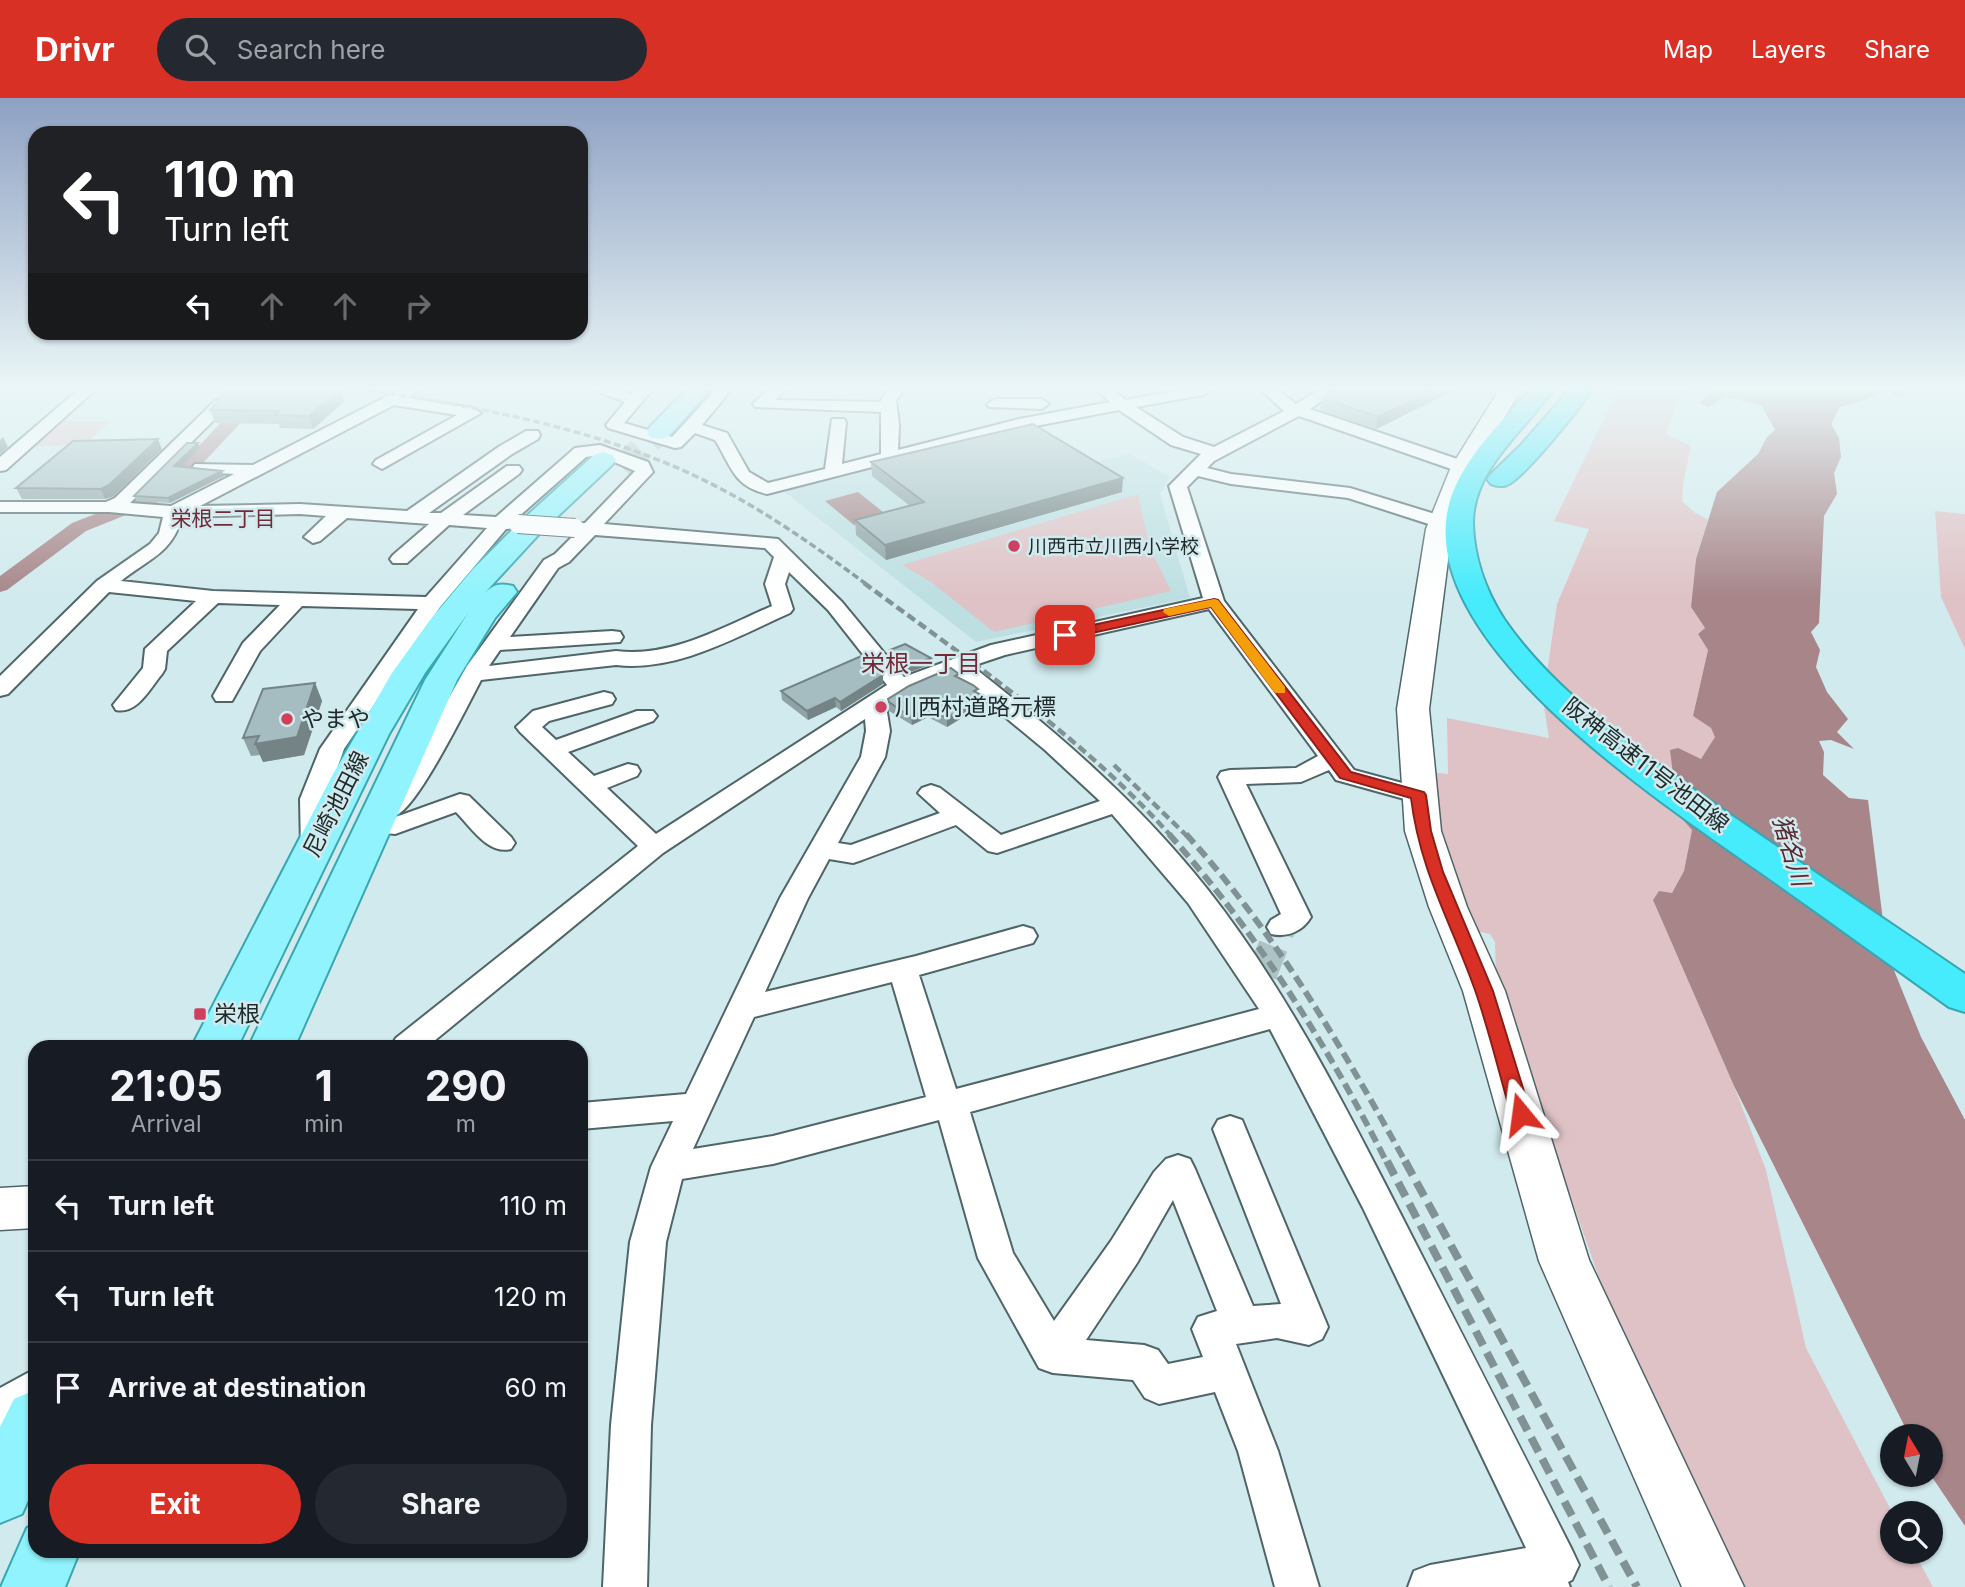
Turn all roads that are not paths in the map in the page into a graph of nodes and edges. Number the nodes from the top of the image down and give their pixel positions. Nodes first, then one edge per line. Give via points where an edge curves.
1 (164, 459) edge
2 (276, 459) edge
3 (390, 459) edge
4 (493, 459) edge
5 (574, 459) edge
6 (625, 459) edge
7 (732, 459) edge
8 (834, 459) edge
9 (883, 459) edge
10 (1208, 459) edge
11 (1443, 459) edge
12 (1487, 459) edge
13 (1487, 459) edge
14 (1501, 459) edge
15 (1510, 459) edge
16 (382, 464) dead end
17 (201, 468) edge
18 (255, 470) junction
19 (513, 470) dead end
20 (1195, 470) junction
21 (833, 472) junction
22 (1482, 473) junction
23 (0, 507) edge
24 (120, 508) junction
25 (174, 512) junction
26 (343, 512) junction
27 (411, 517) junction
28 (444, 520) junction
29 (1441, 522) junction
30 (510, 524) junction
31 (583, 528) junction
32 (313, 537) dead end
33 (784, 556) junction
34 (400, 559) dead end
35 (104, 585) junction
36 (213, 597) junction
37 (296, 600) junction
38 (1214, 602) junction
39 (432, 603) junction
40 (612, 637) dead end
41 (493, 644) junction
42 (956, 665) junction
43 (474, 674) junction
44 (0, 690) edge
45 (223, 696) dead end
46 (887, 696) junction
47 (604, 699) dead end
48 (124, 705) dead end
49 (645, 716) dead end
50 (551, 750) junction
51 (1332, 758) junction
52 (628, 771) dead end
53 (590, 786) junction
54 (931, 793) dead end
55 (1419, 795) junction
56 (1117, 804) junction
57 (959, 815) junction
58 (371, 834) junction
59 (502, 843) dead end
60 (314, 847) junction
61 (654, 847) junction
62 (822, 850) junction
63 (1281, 927) tunnel mouth
64 (1023, 936) dead end
65 (1965, 966) edge
66 (903, 970) junction
67 (1965, 996) edge
68 (743, 1008) junction
69 (1276, 1016) junction
70 (218, 1040) edge
71 (275, 1040) edge
72 (414, 1040) edge
73 (948, 1104) junction
74 (697, 1106) junction
75 (588, 1115) edge
76 (1230, 1129) dead end
77 (668, 1167) junction
78 (28, 1207) edge
79 (0, 1209) edge
80 (1242, 1325) junction
81 (1053, 1355) junction
82 (1227, 1371) junction
83 (28, 1392) edge
84 (0, 1409) edge
85 (28, 1434) edge
86 (0, 1492) edge
87 (46, 1558) edge
88 (1543, 1577) edge
89 (33, 1587) edge
90 (625, 1587) edge
91 (1297, 1587) edge
92 (1430, 1587) edge
93 (1713, 1587) edge

1 - 24 street
2 - 18 street
3 - 16 street
4 - 27 street
5 - 30 street
6 - 31 street via 642,466 644,472
7 - 21 street via 756,486 767,489
8 - 21 street
9 - 21 street
10 - 20 street
11 - 22 street
12 - 22 street
13 - 67 highway, 阪神高速11号池田線 via 1465,498 1460,542 1468,582 1510,648 1590,727 1642,768
14 - 22 highway, 阪神高速11号池田線
15 - 22 highway
17 - 18 street
18 - 25 street
19 - 28 street
20 - 29 street via 1231,479 1350,493
20 - 38 street via 1178,486
22 - 29 street
22 - 65 highway, 阪神高速11号池田線 via 1489,503 1486,551 1495,579 1536,644 1572,681 1660,755
23 - 24 street
24 - 25 street
25 - 26 street
25 - 35 street via 157,548
26 - 27 street
26 - 32 street
27 - 28 street
28 - 30 street
28 - 34 street
29 - 55 street via 1413,709
30 - 31 street, bridge
30 - 39 street
31 - 33 street via 771,543
31 - 41 street
33 - 43 street via 775,584 783,609 658,659 616,658
33 - 46 street via 835,606
35 - 36 street
35 - 44 street
36 - 37 street
36 - 48 street via 156,649 154,669
37 - 39 street via 359,609
37 - 45 street via 251,648
38 - 42 street via 999,650
38 - 51 street
39 - 60 street via 332,749 313,799
40 - 41 street
41 - 43 street
42 - 46 street
42 - 56 street via 1069,757
43 - 58 street via 419,772
46 - 61 street
46 - 62 street via 873,757
47 - 50 street via 534,720 528,727
49 - 50 street
50 - 53 street
51 - 55 street via 1345,775
51 - 63 street via 1301,775 1230,778 1297,917
52 - 53 street
53 - 61 street
54 - 57 street
55 - 93 street via 1434,872 1484,991 1564,1261
56 - 57 street via 997,845
56 - 69 street via 1198,897 1260,978
57 - 62 street via 853,855
58 - 59 street via 460,802
58 - 60 main road, 尼崎池田線 via 441,680 483,613 612,464 521,538 446,620 380,718
58 - 71 main road, 尼崎池田線
60 - 70 main road, 尼崎池田線
61 - 72 street
62 - 68 street via 794,898
64 - 66 street
66 - 68 street
66 - 73 street
68 - 74 street
69 - 73 street
69 - 88 street via 1363,1176 1557,1565
73 - 77 street via 773,1150
73 - 81 street via 996,1258
74 - 75 street
74 - 77 street
76 - 80 street via 1309,1327 1277,1321
77 - 90 street via 648,1242 631,1425
78 - 79 street
80 - 81 street via 1178,1169
80 - 82 street via 1211,1329
81 - 82 street via 1143,1363 1159,1385
82 - 91 street via 1258,1451
83 - 84 street
85 - 86 main road
87 - 89 main road
88 - 92 street

